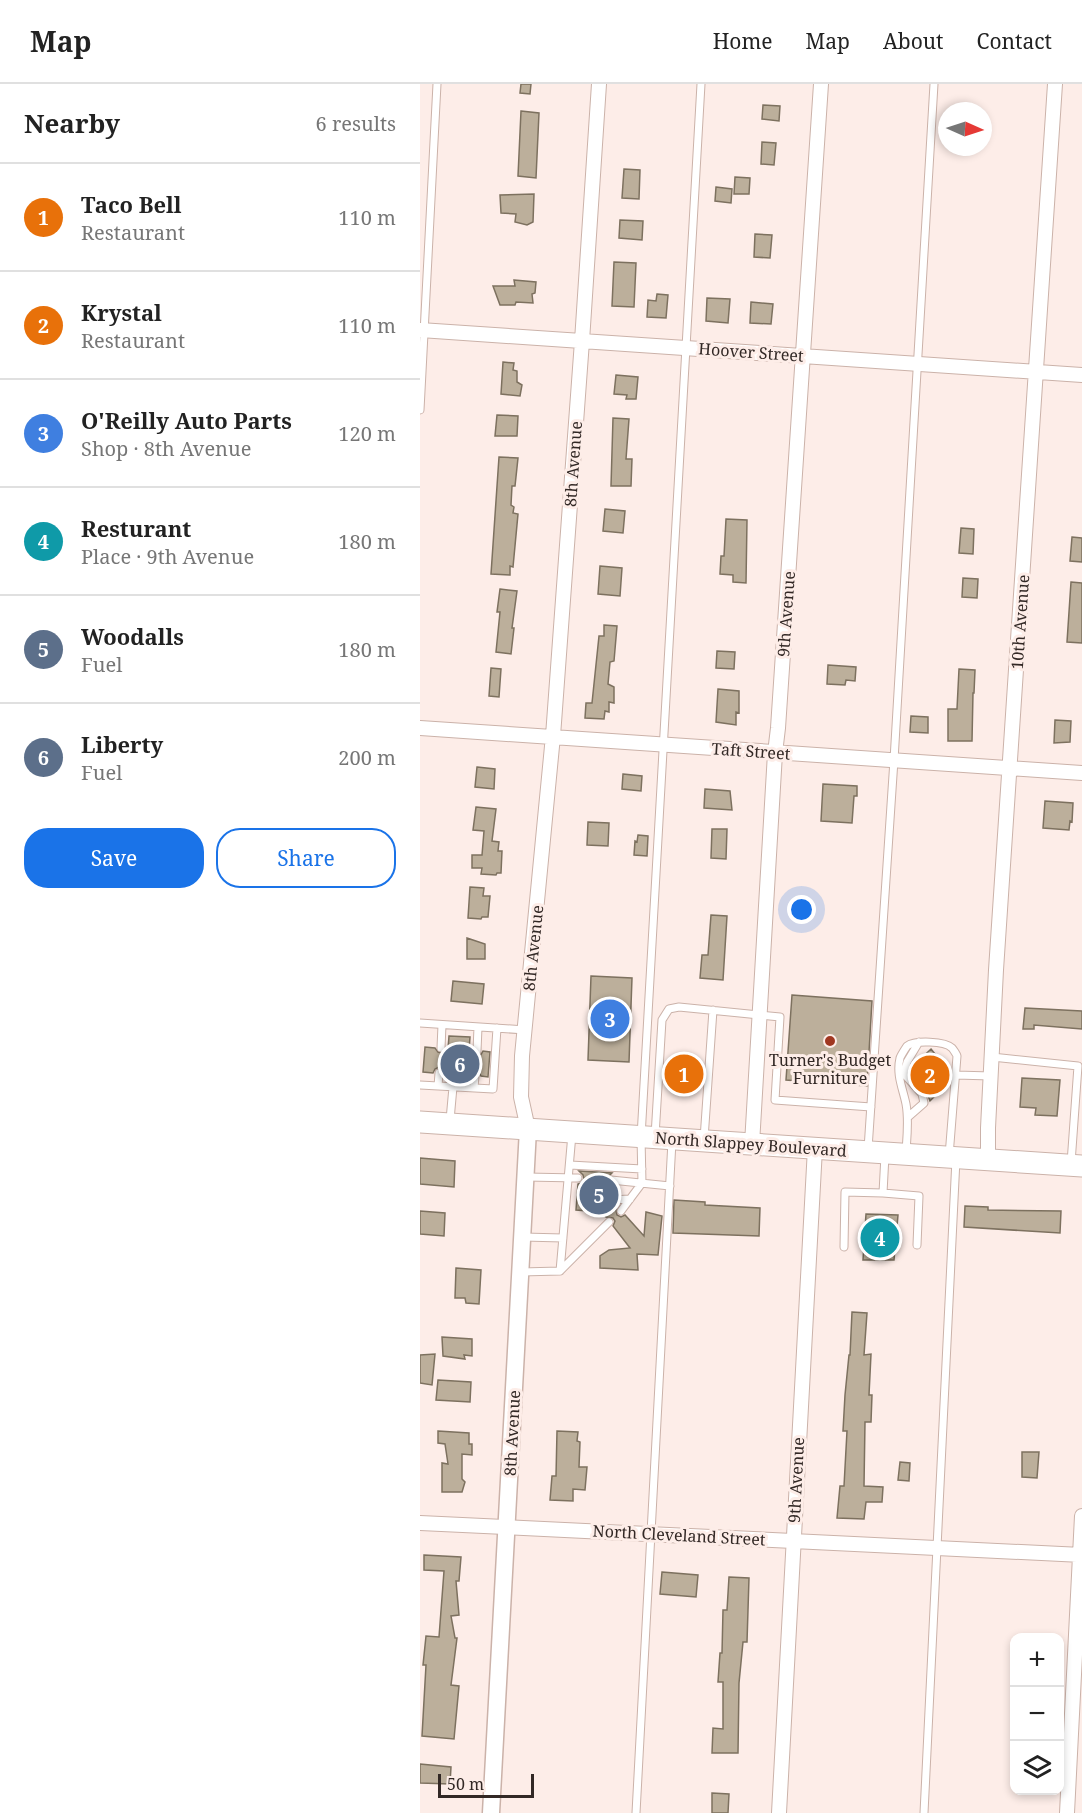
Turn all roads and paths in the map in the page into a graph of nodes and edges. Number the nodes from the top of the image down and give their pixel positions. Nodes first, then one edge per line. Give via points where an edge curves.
1 (437, 84) edge
2 (599, 84) edge
3 (701, 84) edge
4 (821, 84) edge
5 (934, 84) edge
6 (1055, 84) edge
7 (422, 330) edge
8 (582, 341) junction
9 (686, 348) junction
10 (802, 356) junction
11 (917, 364) junction
12 (1037, 372) junction
13 (1082, 375) edge
14 (420, 410) edge
15 (420, 728) edge
16 (553, 736) junction
17 (663, 745) junction
18 (775, 753) junction
19 (894, 760) junction
20 (1010, 767) junction
21 (1082, 773) edge
22 (713, 1010) junction
23 (760, 1014) junction
24 (420, 1023) edge
25 (442, 1025) junction
26 (478, 1027) junction
27 (497, 1028) junction
28 (525, 1030) junction
29 (919, 1042) junction
30 (441, 1048) dead end
31 (477, 1051) dead end
32 (992, 1057) junction
33 (1080, 1066) edge
34 (439, 1073) dead end
35 (956, 1075) junction
36 (475, 1076) dead end
37 (991, 1076) junction
38 (420, 1085) edge
39 (438, 1086) junction
40 (453, 1087) junction
41 (474, 1088) junction
42 (871, 1107) junction
43 (908, 1117) junction
44 (420, 1122) edge
45 (450, 1124) junction
46 (528, 1129) junction
47 (573, 1132) junction
48 (656, 1138) junction
49 (704, 1141) junction
50 (752, 1144) junction
51 (815, 1148) junction
52 (876, 1152) junction
53 (906, 1154) junction
54 (952, 1157) junction
55 (988, 1160) junction
56 (570, 1165) junction
57 (1076, 1165) edge
58 (642, 1169) junction
59 (526, 1177) junction
60 (568, 1178) junction
61 (578, 1178) dead end
62 (612, 1180) dead end
63 (642, 1183) junction
64 (670, 1185) junction
65 (883, 1193) junction
66 (566, 1199) junction
67 (630, 1199) junction
68 (577, 1200) dead end
69 (610, 1200) dead end
70 (621, 1211) dead end
71 (609, 1222) dead end
72 (523, 1237) junction
73 (563, 1238) junction
74 (917, 1245) dead end
75 (844, 1246) dead end
76 (560, 1271) junction
77 (521, 1272) junction
78 (1082, 1516) edge
79 (420, 1523) edge
80 (507, 1528) junction
81 (651, 1534) junction
82 (793, 1541) junction
83 (936, 1548) junction
84 (1081, 1556) edge
85 (491, 1813) edge
86 (636, 1813) edge
87 (779, 1813) edge
88 (924, 1813) edge
89 (1067, 1813) edge

1 - 7 lane
2 - 8 street, 8th Avenue
3 - 9 lane
4 - 10 street, 9th Avenue
5 - 11 lane
6 - 12 street, 10th Avenue
7 - 8 street, Hoover Street
7 - 14 lane
8 - 9 street, Hoover Street
8 - 16 street, 8th Avenue
9 - 10 street, Hoover Street
9 - 17 lane
10 - 11 street, Hoover Street
10 - 18 street, 9th Avenue
11 - 12 street, Hoover Street
11 - 19 lane
12 - 13 street, Hoover Street
12 - 20 street, 10th Avenue
15 - 16 street, Taft Street
16 - 17 street, Taft Street
16 - 28 street, 8th Avenue
17 - 18 street, Taft Street
17 - 48 lane
18 - 19 street, Taft Street
18 - 23 street, 9th Avenue
19 - 20 street, Taft Street
19 - 42 lane
20 - 21 street, Taft Street
20 - 32 street, 10th Avenue
22 - 23 lane
22 - 48 lane via 680,1006 669,1009 662,1020
22 - 49 lane
23 - 42 lane via 780,1017 775,1100
23 - 50 street, 9th Avenue
24 - 25 lane
25 - 26 lane
25 - 30 lane
26 - 27 lane
26 - 31 lane
27 - 28 lane
27 - 41 lane via 493,1089
28 - 46 street, 8th Avenue via 521,1097
29 - 35 lane via 944,1043 952,1048 957,1056
29 - 43 lane via 909,1045 900,1059 899,1079
29 - 43 lane via 904,1074 922,1094 924,1102
32 - 33 lane
32 - 37 street, 10th Avenue
33 - 57 lane
34 - 39 lane
35 - 37 lane
35 - 54 lane
36 - 41 lane
37 - 55 street, 10th Avenue
38 - 39 lane
39 - 40 lane
40 - 41 lane
40 - 45 lane
42 - 52 lane
43 - 53 lane
44 - 45 main road, North Slappey Boulevard
45 - 46 main road, North Slappey Boulevard
46 - 47 main road, North Slappey Boulevard
46 - 59 street, 8th Avenue
47 - 48 main road, North Slappey Boulevard
47 - 56 lane
48 - 49 main road, North Slappey Boulevard
48 - 58 lane
48 - 64 lane
49 - 50 main road, North Slappey Boulevard
50 - 51 main road, North Slappey Boulevard
51 - 52 main road, North Slappey Boulevard
51 - 82 street, 9th Avenue
52 - 53 main road, North Slappey Boulevard
52 - 65 lane
53 - 54 main road, North Slappey Boulevard
54 - 55 main road, North Slappey Boulevard
54 - 83 lane
55 - 57 main road, North Slappey Boulevard
56 - 58 lane
56 - 60 lane
58 - 63 lane
59 - 60 lane
59 - 72 street, 8th Avenue
60 - 61 lane
60 - 66 lane
62 - 63 lane
63 - 64 lane
63 - 67 lane
64 - 81 lane
65 - 74 lane via 920,1196
65 - 75 lane via 845,1192
66 - 68 lane
66 - 73 lane
67 - 69 lane
67 - 70 lane
71 - 76 lane
72 - 73 lane
72 - 77 street, 8th Avenue
73 - 76 lane
76 - 77 lane
77 - 80 street, 8th Avenue
78 - 84 street
79 - 80 street, North Cleveland Street
80 - 81 street, North Cleveland Street
80 - 85 street, 8th Avenue
81 - 82 street, North Cleveland Street
81 - 86 lane
82 - 83 street, North Cleveland Street
82 - 87 street, 9th Avenue
83 - 84 street, North Cleveland Street
83 - 88 lane
84 - 89 street

